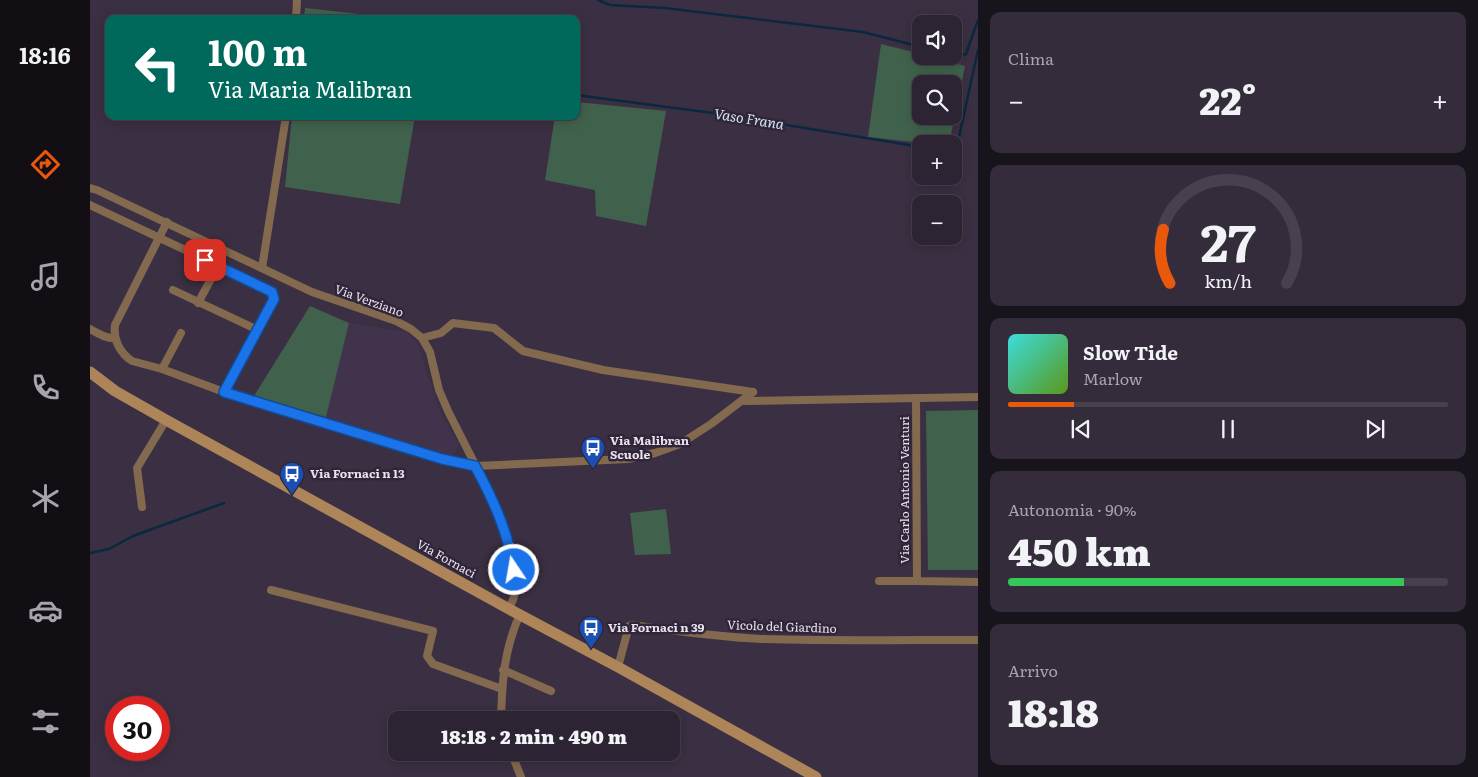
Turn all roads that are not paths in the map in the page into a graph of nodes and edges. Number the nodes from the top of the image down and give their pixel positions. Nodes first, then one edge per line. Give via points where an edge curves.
1 (297, 0) edge
2 (296, 15) edge
3 (285, 120) edge
4 (90, 188) edge
5 (90, 205) edge
6 (167, 222) junction
7 (160, 239) junction
8 (218, 266) junction
9 (262, 268) junction
10 (173, 290) dead end
11 (198, 302) junction
12 (90, 329) edge
13 (258, 330) junction
14 (181, 333) dead end
15 (115, 338) junction
16 (422, 338) junction
17 (90, 364) edge
18 (162, 369) junction
19 (90, 372) edge
20 (115, 392) junction
21 (224, 392) junction
22 (978, 397) edge
23 (916, 398) junction
24 (742, 401) junction
25 (166, 420) junction
26 (475, 466) junction
27 (142, 506) dead end
28 (879, 581) dead end
29 (917, 581) junction
30 (978, 582) edge
31 (271, 590) dead end
32 (509, 609) junction
33 (520, 614) junction
34 (978, 640) edge
35 (618, 667) junction
36 (504, 670) junction
37 (502, 689) junction
38 (551, 691) dead end
39 (501, 711) edge
40 (515, 761) edge
41 (521, 777) edge
42 (816, 777) edge

1 - 2 street
3 - 9 street
4 - 6 street, Via Verziano
5 - 7 street
6 - 7 street
6 - 9 street, Via Verziano
7 - 8 street
7 - 15 street via 116,325
8 - 11 street
8 - 13 street via 272,292 274,299
9 - 16 street, Via Verziano via 312,292 396,322
10 - 11 street
11 - 13 street
12 - 15 street
13 - 21 street
14 - 18 street
15 - 18 street via 132,362
16 - 24 street via 441,332 453,323 494,328 523,351 603,370 753,392
16 - 26 street via 430,352 439,390
17 - 20 street, Via Fornaci via 99,370
18 - 21 street
19 - 20 street, Via Fornaci
20 - 25 street, Via Fornaci
21 - 26 street via 442,459
22 - 23 street, Via Carlo Antonio Venturi
23 - 24 street, Via Carlo Antonio Venturi
23 - 29 street, Via Carlo Antonio Venturi
24 - 26 street via 680,444 655,453 628,459
25 - 27 street via 137,468
25 - 32 street, Via Fornaci
26 - 32 street via 502,521 512,557 516,583
28 - 29 street, Via Carlo Antonio Venturi
29 - 30 street, Via Carlo Antonio Venturi
31 - 37 street via 433,631 427,656 433,664
32 - 33 street, Via Fornaci
33 - 35 street, Via Fornaci
33 - 36 street via 506,650
34 - 35 street, Vicolo del Giardino via 760,639 632,625 629,626
35 - 42 street, Via Fornaci
36 - 37 street
36 - 38 street
37 - 39 street
40 - 41 street

